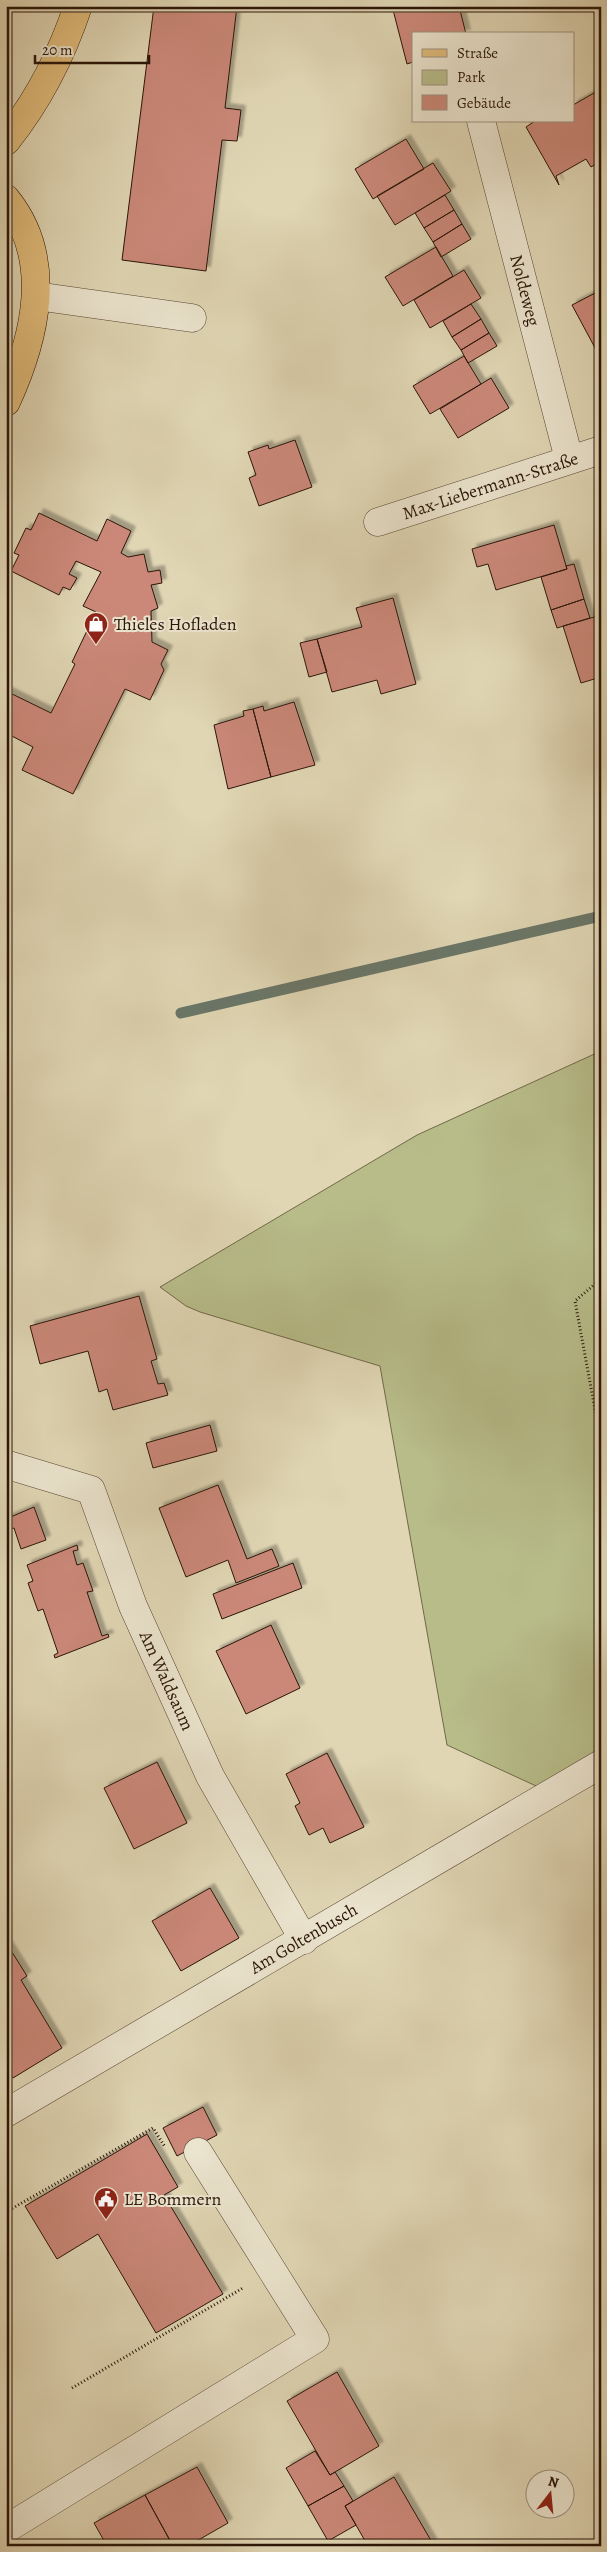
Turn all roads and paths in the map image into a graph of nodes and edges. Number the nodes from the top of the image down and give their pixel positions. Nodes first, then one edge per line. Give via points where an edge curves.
1 (78, 6) edge
2 (481, 122) edge
3 (6, 141) edge
4 (6, 199) edge
5 (36, 296) junction
6 (192, 318) dead end
7 (6, 402) edge
8 (601, 450) edge
9 (569, 459) junction
10 (378, 522) dead end
11 (601, 1279) edge
12 (601, 1442) edge
13 (8, 1464) edge
14 (601, 1764) edge
15 (304, 1940) junction
16 (6, 2113) edge
17 (198, 2152) joint
18 (6, 2212) edge
19 (272, 2271) junction
20 (72, 2388) dead end
21 (6, 2529) edge

1 - 3 main road via 55,62
2 - 9 street, Noldeweg
4 - 5 main road via 26,234 35,268
5 - 6 street
5 - 7 main road via 26,352
8 - 9 street, Max-Liebermann-Straße
9 - 10 street, Max-Liebermann-Straße
11 - 12 path via 575,1301
13 - 15 street, Am Waldsaum via 90,1490 133,1606 210,1776
14 - 15 street, Am Goltenbusch
15 - 16 street, Am Goltenbusch
17 - 18 path via 176,2166 153,2128
17 - 19 street
19 - 20 path
19 - 21 street via 315,2338

